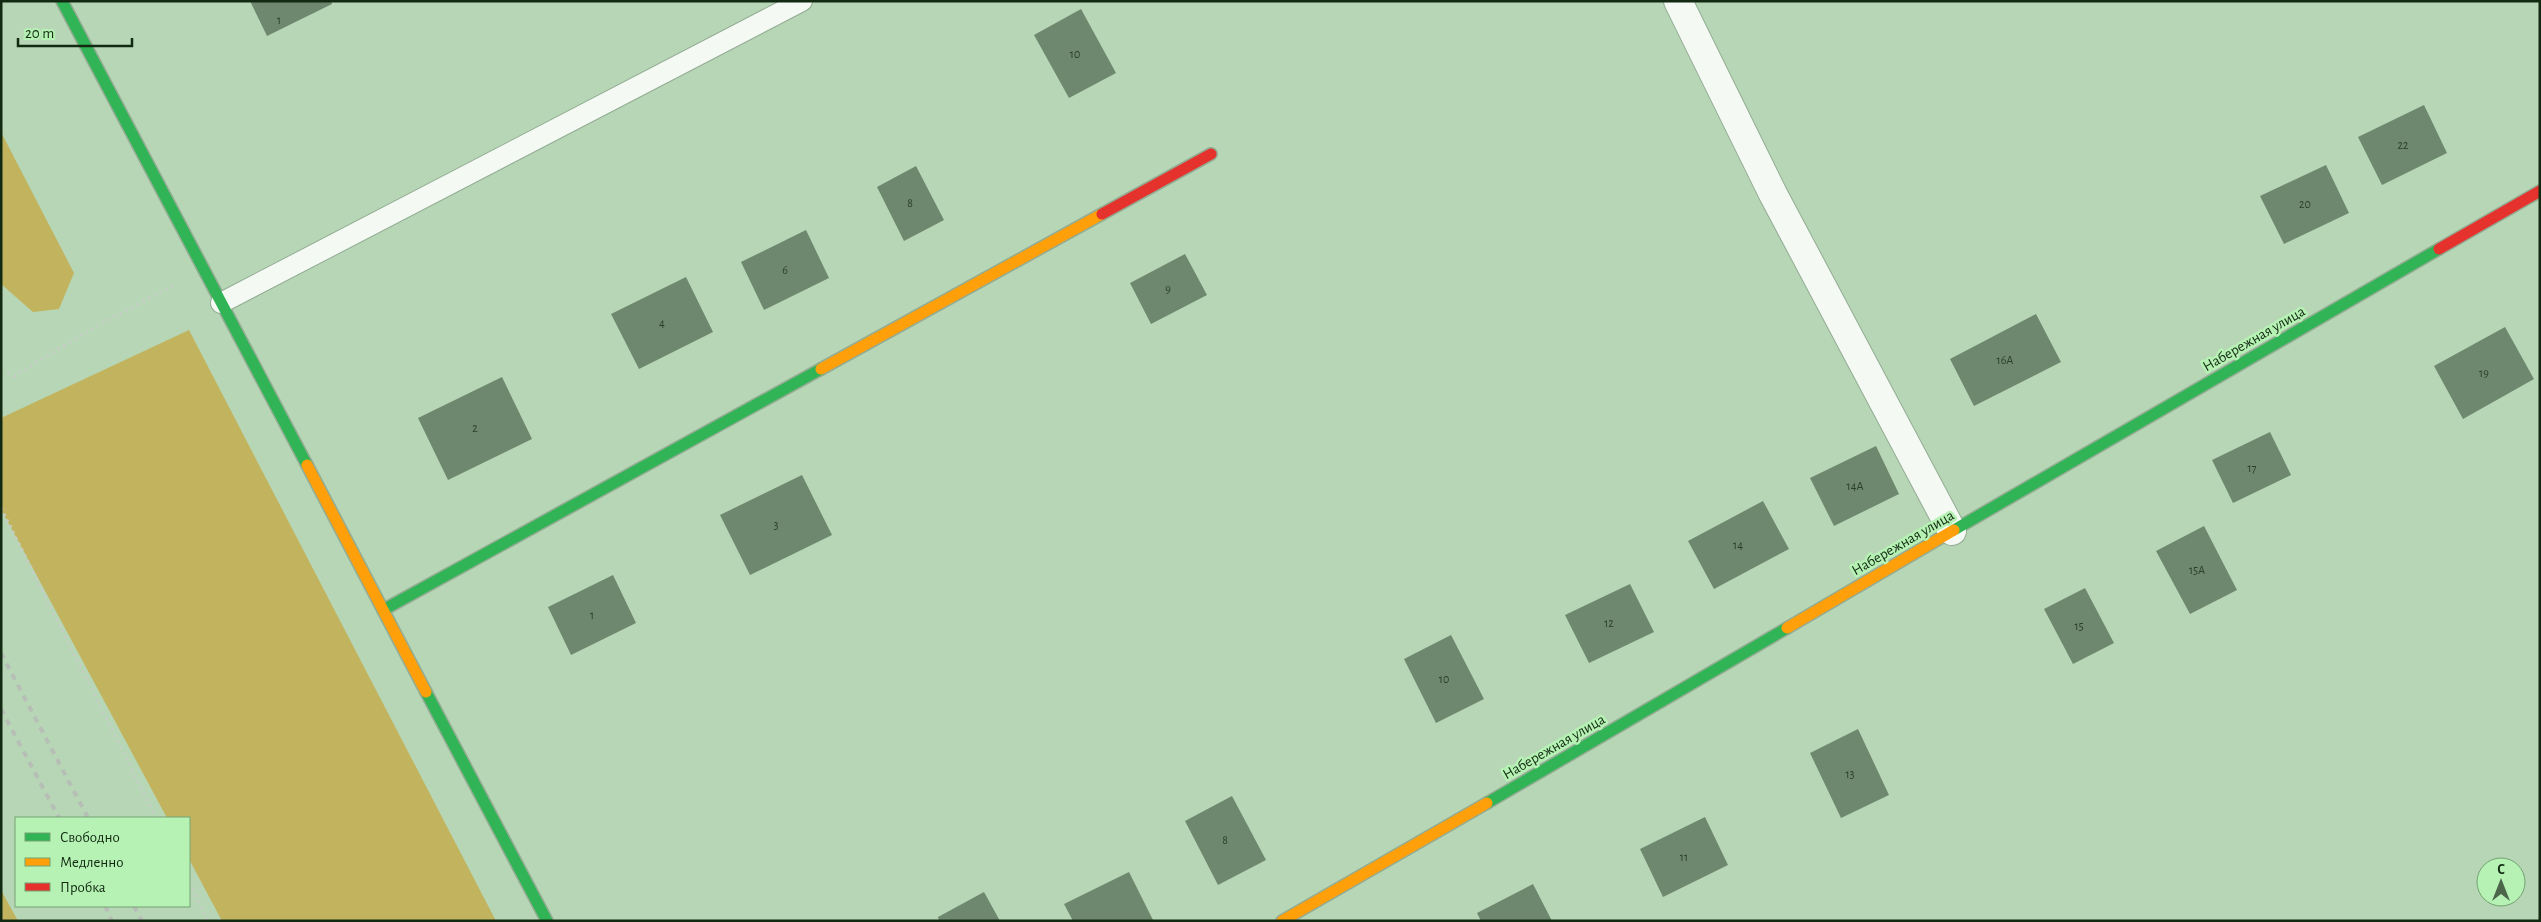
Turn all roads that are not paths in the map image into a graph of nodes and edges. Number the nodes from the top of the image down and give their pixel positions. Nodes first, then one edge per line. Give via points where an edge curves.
1 (62, 1) edge
2 (802, 1) edge
3 (1678, 1) edge
4 (1211, 154) dead end
5 (2540, 191) edge
6 (221, 303) junction
7 (1952, 531) junction
8 (383, 610) junction
9 (547, 921) edge
10 (1282, 921) edge

1 - 6 street
2 - 6 lane
3 - 7 street via 1773,194
4 - 8 street
5 - 7 street, Набережная улица
6 - 8 street
7 - 10 street, Набережная улица
8 - 9 street

